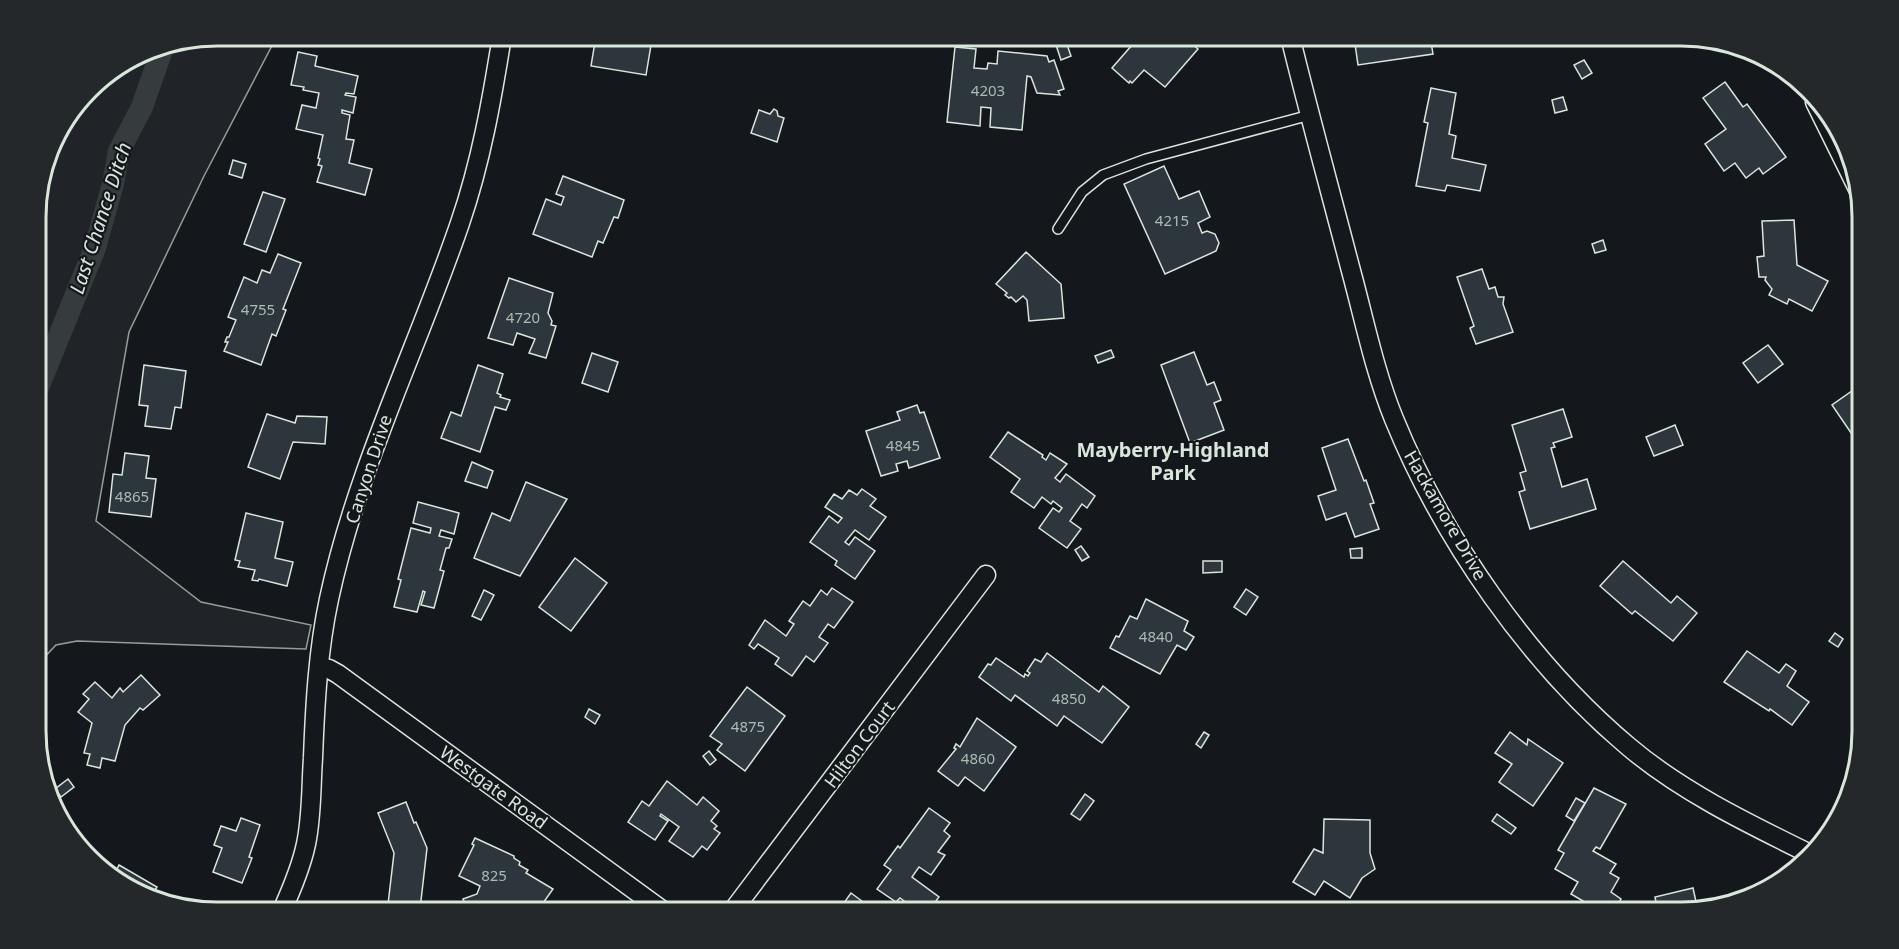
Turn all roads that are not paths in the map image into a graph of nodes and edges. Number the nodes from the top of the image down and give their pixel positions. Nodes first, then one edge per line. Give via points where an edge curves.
1 (1293, 46) edge
2 (500, 47) edge
3 (1310, 115) junction
4 (1058, 229) dead end
5 (986, 574) dead end
6 (320, 667) junction
7 (1803, 851) edge
8 (286, 902) edge
9 (651, 902) edge
10 (739, 902) edge

1 - 3 street, Hackamore Drive
2 - 6 street, Canyon Drive via 490,113 472,182 445,266 362,482 329,600
3 - 4 lane via 1146,159 1103,175 1082,192
3 - 7 street, Hackamore Drive via 1382,388 1434,500 1493,597 1556,677 1631,748 1690,789
5 - 10 street, Hilton Court
6 - 8 street, Canyon Drive via 306,844
6 - 9 street, Westgate Road via 338,674

